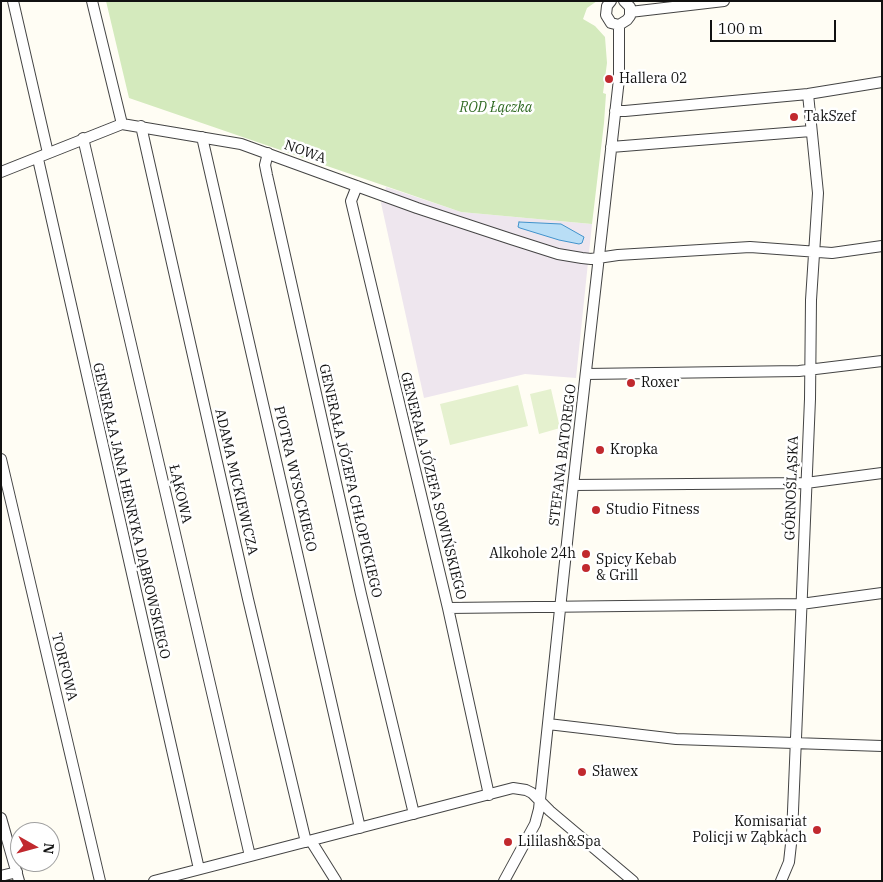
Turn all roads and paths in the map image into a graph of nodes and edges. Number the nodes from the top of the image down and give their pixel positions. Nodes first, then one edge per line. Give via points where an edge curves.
1 (13, 1) edge
2 (92, 1) edge
3 (612, 1) edge
4 (624, 1) edge
5 (724, 1) edge
6 (630, 12) junction
7 (619, 25) junction
8 (882, 82) edge
9 (808, 94) junction
10 (615, 111) junction
11 (122, 124) junction
12 (142, 126) junction
13 (811, 131) junction
14 (202, 137) junction
15 (83, 138) junction
16 (611, 147) junction
17 (48, 152) junction
18 (268, 153) junction
19 (38, 159) junction
20 (1, 172) edge
21 (356, 186) junction
22 (882, 246) edge
23 (815, 251) junction
24 (599, 258) junction
25 (882, 361) edge
26 (810, 370) junction
27 (586, 374) junction
28 (1, 459) edge
29 (882, 473) edge
30 (806, 482) junction
31 (573, 485) junction
32 (882, 594) edge
33 (802, 604) junction
34 (560, 607) junction
35 (448, 608) junction
36 (548, 724) junction
37 (796, 743) junction
38 (882, 746) edge
39 (489, 795) junction
40 (540, 801) junction
41 (414, 814) junction
42 (1, 818) edge
43 (360, 828) junction
44 (308, 842) junction
45 (250, 856) junction
46 (199, 869) junction
47 (1, 876) edge
48 (18, 876) edge
49 (156, 880) edge
50 (632, 880) edge
51 (100, 881) edge
52 (336, 881) edge
53 (504, 881) edge
54 (780, 881) edge

1 - 17 street
2 - 11 street
3 - 7 street via 607,6 606,15 611,23
4 - 6 street
5 - 6 street
6 - 7 street via 627,20
7 - 10 street, STEFANA BATOREGO via 620,65
8 - 9 street
9 - 10 street
9 - 13 street, GÓRNOŚLĄSKA
10 - 16 street, STEFANA BATOREGO
11 - 12 street, NOWA
11 - 15 street, NOWA
12 - 14 street, NOWA
12 - 44 street, ADAMA MICKIEWICZA via 248,599
13 - 16 street
13 - 23 street, GÓRNOŚLĄSKA via 818,193
14 - 18 street, NOWA
14 - 43 street, PIOTRA WYSOCKIEGO
15 - 17 street, NOWA
15 - 45 street, ŁĄKOWA
16 - 24 street, STEFANA BATOREGO
17 - 19 street, NOWA
18 - 21 street, NOWA
18 - 41 street, GENERAŁA JÓZEFA CHŁOPICKIEGO via 264,165
19 - 20 street, NOWA
19 - 46 street, GENERAŁA JANA HENRYKA DĄBROWSKIEGO
21 - 24 street, NOWA via 544,250
21 - 35 street, GENERAŁA JÓZEFA SOWIŃSKIEGO via 350,201
22 - 23 street, NOWA via 832,253
23 - 24 street, NOWA via 750,247
23 - 26 street, GÓRNOŚLĄSKA
24 - 27 street, STEFANA BATOREGO
25 - 26 street
26 - 27 street
26 - 30 street, GÓRNOŚLĄSKA
27 - 31 street, STEFANA BATOREGO
28 - 51 street, TORFOWA
29 - 30 street
30 - 31 street
30 - 33 street, GÓRNOŚLĄSKA
31 - 34 street, STEFANA BATOREGO
32 - 33 street
33 - 34 street
33 - 37 street, GÓRNOŚLĄSKA
34 - 35 street
34 - 36 street, STEFANA BATOREGO
35 - 39 street, GENERAŁA JÓZEFA SOWIŃSKIEGO
36 - 37 street via 676,739
36 - 40 street, STEFANA BATOREGO
37 - 38 street
37 - 54 street, GÓRNOŚLĄSKA via 790,856
39 - 40 street via 520,788
39 - 41 street
40 - 50 street
40 - 53 street, STEFANA BATOREGO via 535,824
41 - 43 street
42 - 48 street
43 - 44 street
44 - 45 street
44 - 52 street, ADAMA MICKIEWICZA
45 - 46 street
46 - 49 street
47 - 48 street

